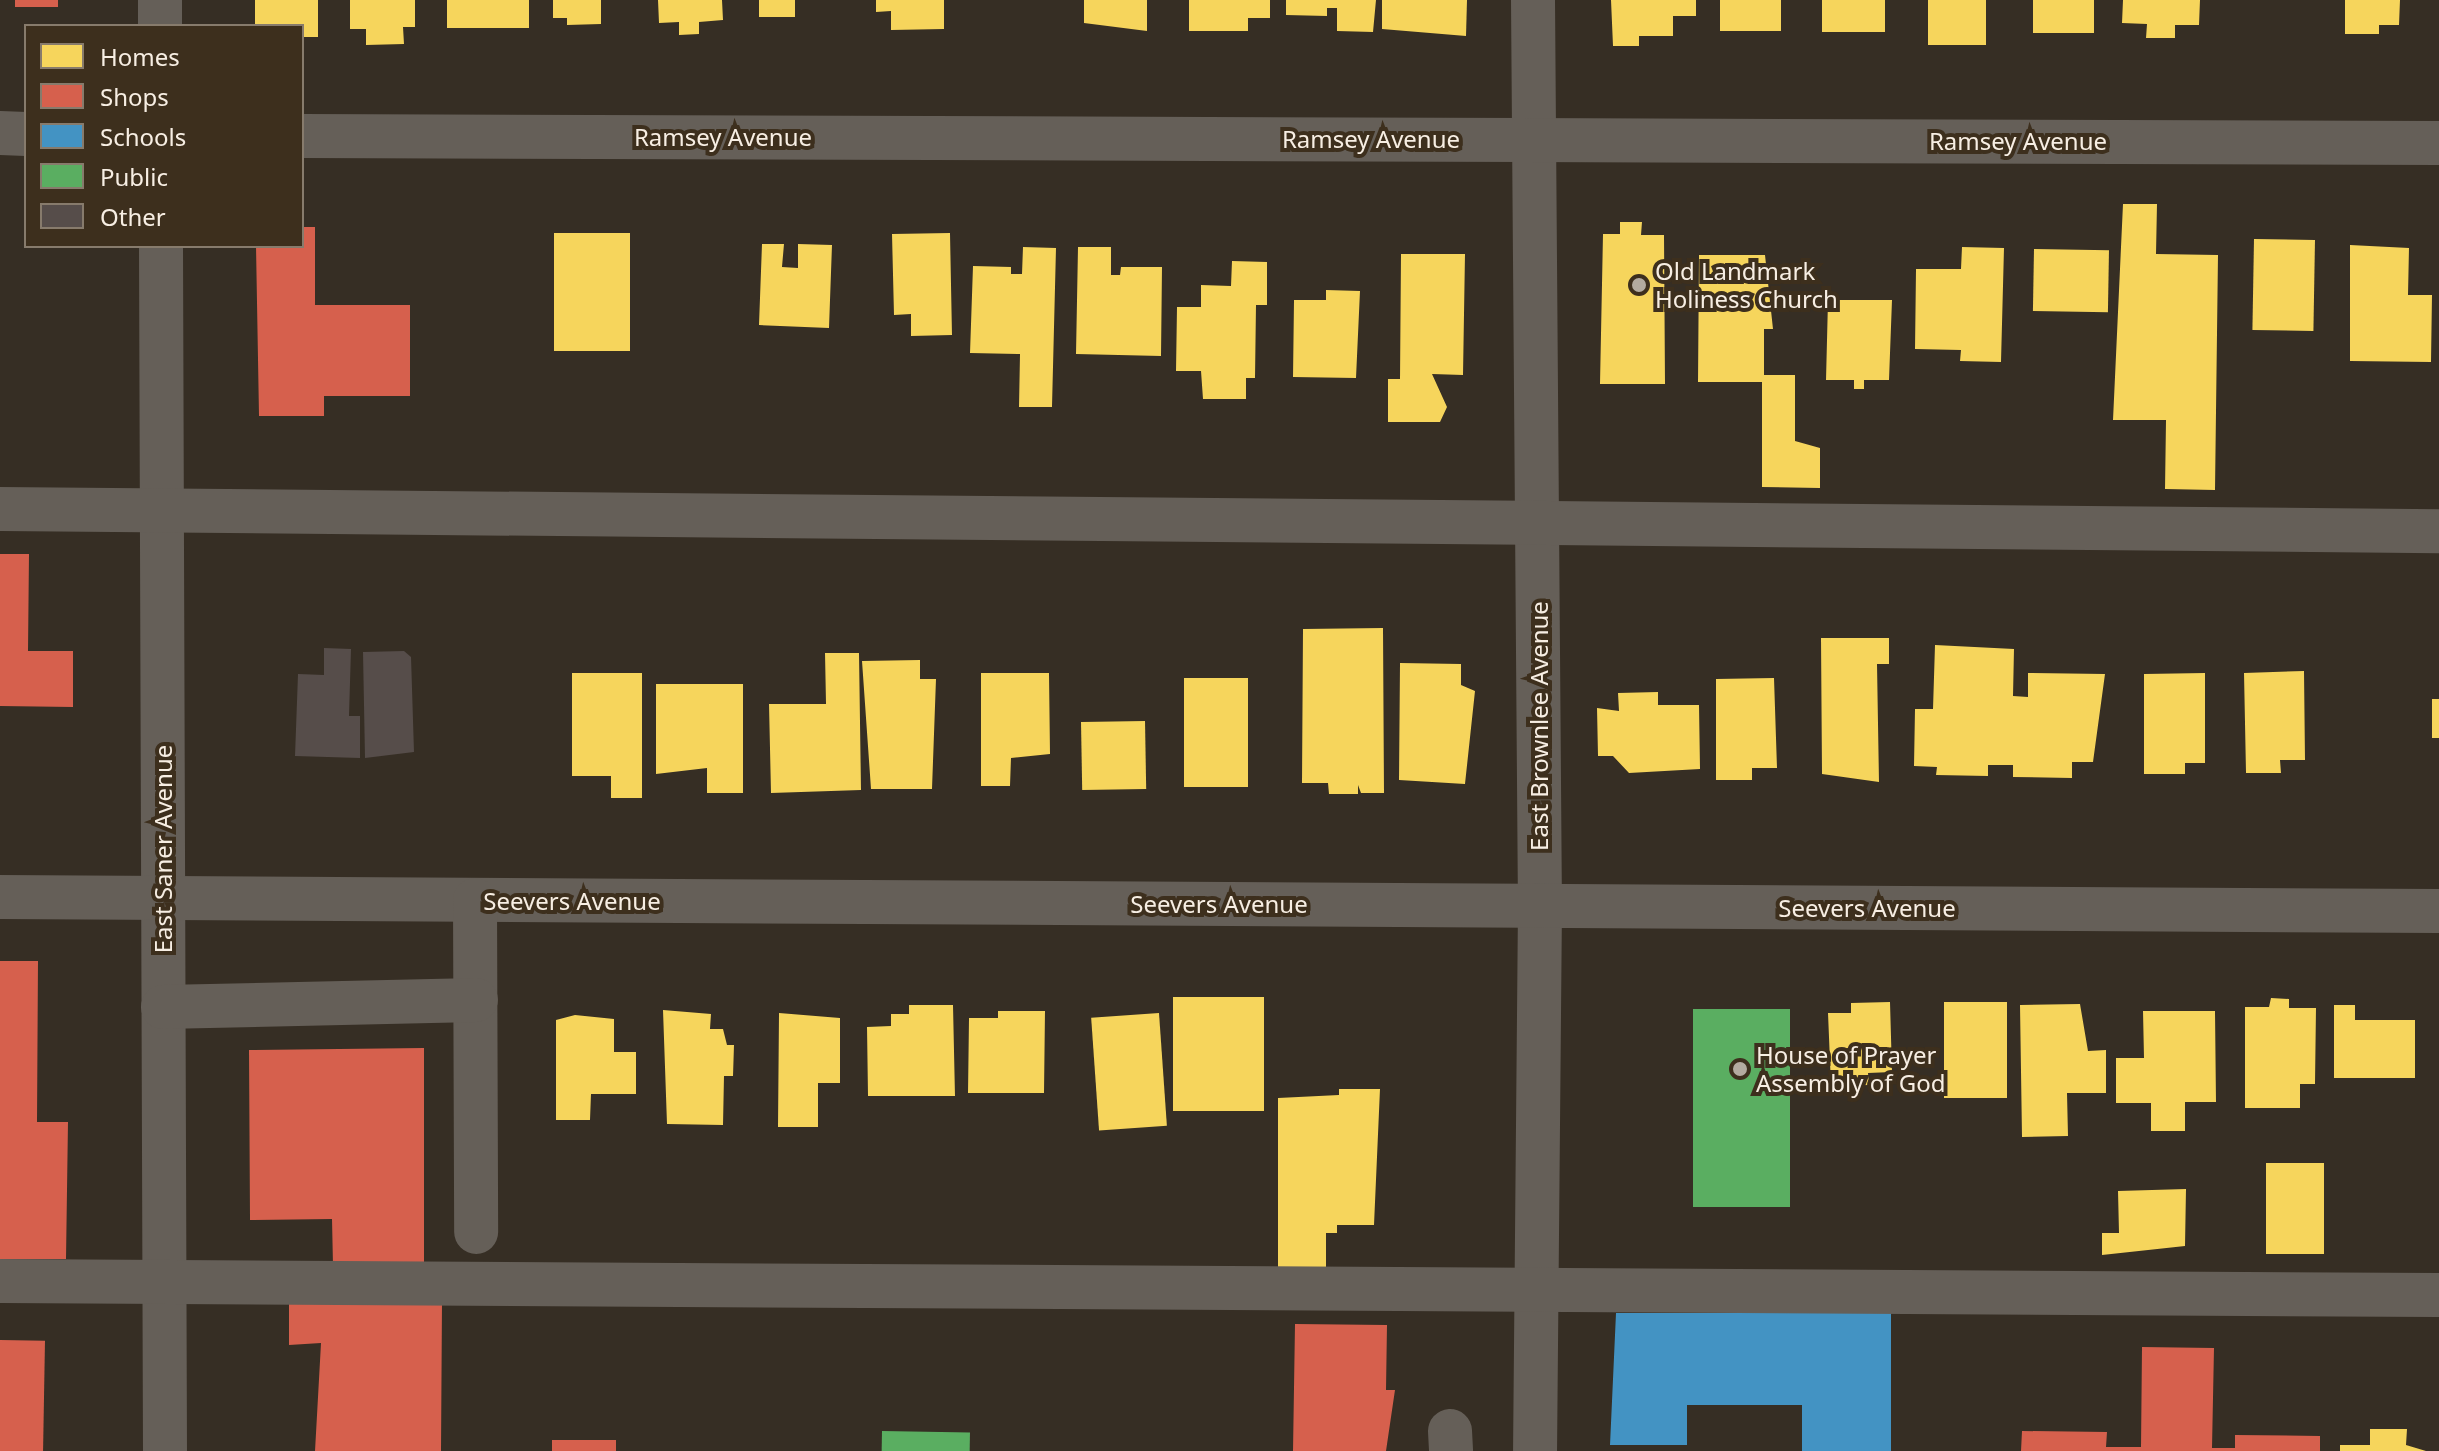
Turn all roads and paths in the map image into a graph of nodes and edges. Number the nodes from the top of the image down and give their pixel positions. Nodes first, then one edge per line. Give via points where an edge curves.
1 (160, 0) edge
2 (1533, 0) edge
3 (160, 24) edge
4 (0, 133) edge
5 (24, 134) edge
6 (304, 136) edge
7 (1533, 140) junction
8 (2439, 143) edge
9 (161, 248) edge
10 (0, 509) edge
11 (163, 511) junction
12 (1538, 528) junction
13 (2439, 531) edge
14 (0, 897) edge
15 (163, 898) junction
16 (475, 900) junction
17 (1540, 905) junction
18 (2439, 911) edge
19 (476, 1000) junction
20 (163, 1007) junction
21 (476, 1232) dead end
22 (0, 1281) edge
23 (163, 1282) junction
24 (1537, 1291) junction
25 (2439, 1295) edge
26 (165, 1451) edge
27 (1535, 1451) edge

1 - 3 street
2 - 7 street, East Brownlee Avenue
4 - 5 street
6 - 7 street, Ramsey Avenue
7 - 8 street, Ramsey Avenue
7 - 12 street, East Brownlee Avenue
9 - 11 street, East Saner Avenue
10 - 11 street
11 - 12 street
11 - 15 street, East Saner Avenue
12 - 13 street
12 - 17 street, East Brownlee Avenue
14 - 15 street, Seevers Avenue
15 - 16 street, Seevers Avenue
15 - 20 street, East Saner Avenue
16 - 17 street, Seevers Avenue
16 - 19 street
17 - 18 street, Seevers Avenue
17 - 24 street, East Brownlee Avenue
19 - 20 street
19 - 21 street
20 - 23 street, East Saner Avenue
22 - 23 street
23 - 24 street
23 - 26 street, East Saner Avenue
24 - 25 street
24 - 27 street, East Brownlee Avenue

